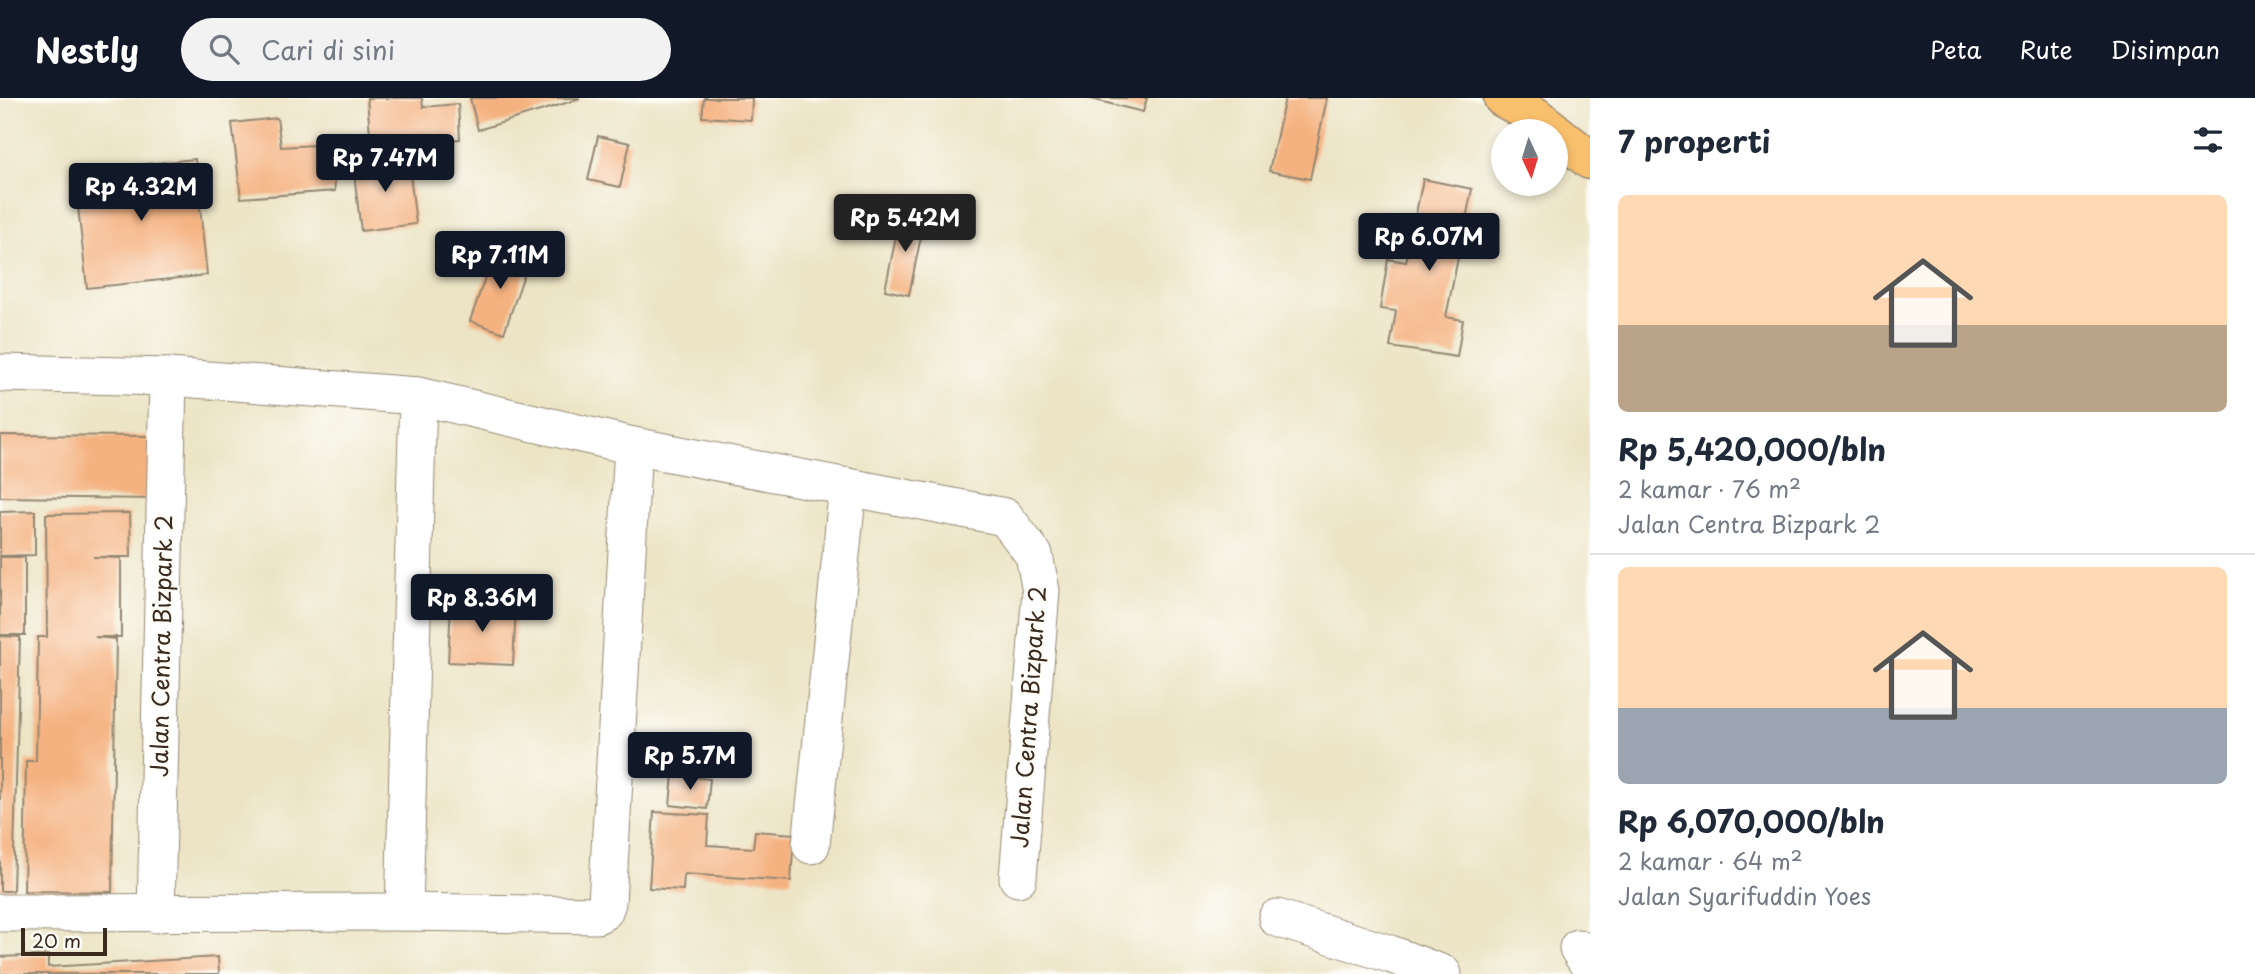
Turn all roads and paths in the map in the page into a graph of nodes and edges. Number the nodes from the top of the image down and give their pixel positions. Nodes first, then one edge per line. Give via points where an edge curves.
1 (1503, 98) edge
2 (1539, 119) edge
3 (1568, 142) edge
4 (1590, 160) edge
5 (0, 373) edge
6 (169, 377) junction
7 (418, 396) junction
8 (633, 446) junction
9 (848, 487) junction
10 (811, 845) dead end
11 (1018, 878) dead end
12 (404, 912) junction
13 (0, 913) edge
14 (156, 915) junction
15 (1277, 918) dead end
16 (1443, 974) edge

1 - 2 highway
3 - 4 highway
5 - 6 street, Jalan Centra Bizpark 2
6 - 7 street, Jalan Centra Bizpark 2
6 - 14 street, Jalan Centra Bizpark 2
7 - 8 street, Jalan Centra Bizpark 2
7 - 12 street
8 - 9 street, Jalan Centra Bizpark 2
8 - 12 street via 604,911 597,915
9 - 10 street
9 - 11 street, Jalan Centra Bizpark 2 via 1005,517 1034,555 1041,591
12 - 14 street
13 - 14 street
15 - 16 street

